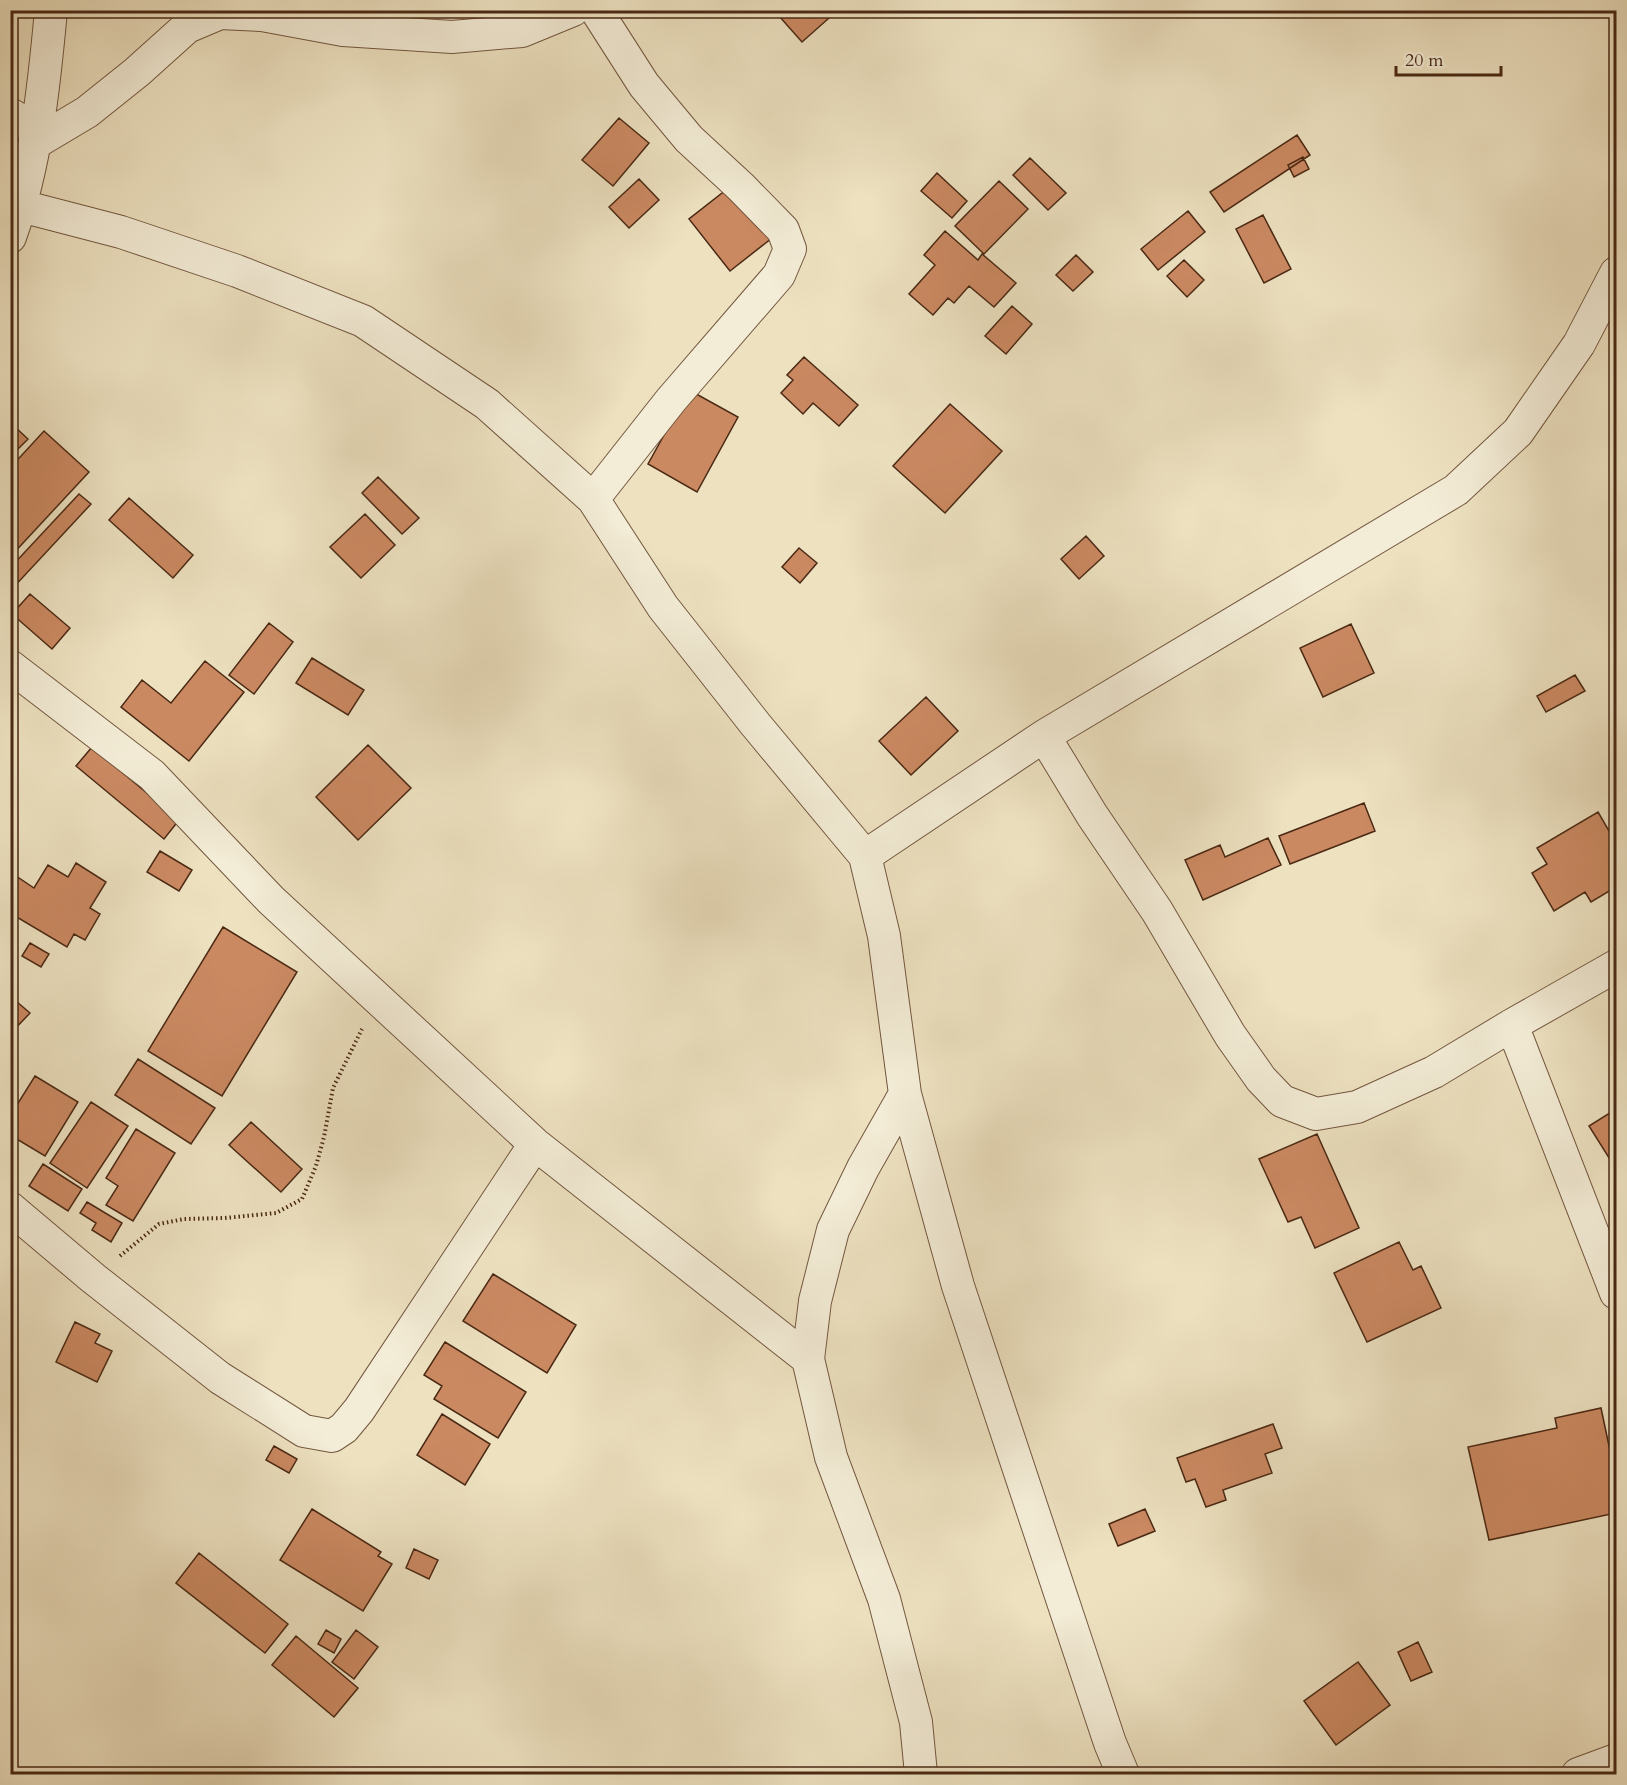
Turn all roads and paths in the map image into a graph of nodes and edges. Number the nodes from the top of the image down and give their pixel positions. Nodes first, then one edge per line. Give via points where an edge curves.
1 (51, 10) edge
2 (573, 10) edge
3 (596, 10) edge
4 (10, 114) edge
5 (36, 137) junction
6 (21, 206) junction
7 (10, 237) edge
8 (1617, 273) edge
9 (593, 499) junction
10 (10, 666) edge
11 (1044, 736) junction
12 (866, 856) junction
13 (1617, 966) edge
14 (377, 998) junction
15 (1512, 1025) junction
16 (905, 1094) junction
17 (534, 1144) junction
18 (10, 1208) edge
19 (93, 1278) junction
20 (1617, 1293) edge
21 (808, 1359) junction
22 (1617, 1760) edge
23 (921, 1774) edge
24 (1123, 1774) edge
25 (1578, 1774) edge

1 - 5 street
2 - 5 street via 522,31 452,37 343,30 262,15 220,14 187,27 87,112
3 - 9 street via 644,85 689,140 783,230 790,249 779,275 671,400
4 - 5 street
5 - 6 street
6 - 7 street
6 - 9 street via 121,232 237,271 363,321 487,404
8 - 11 street via 1579,345 1518,432 1456,490
9 - 12 street via 663,607
10 - 14 street via 152,775 271,900
11 - 12 street
11 - 15 street via 1157,911 1230,1035 1282,1101 1316,1114 1357,1107 1434,1072
12 - 16 street via 884,936
13 - 15 street
14 - 17 street
14 - 19 path via 333,1088 316,1166 302,1199 276,1213 159,1224
15 - 20 street
16 - 21 street via 833,1230 815,1301
16 - 24 street via 957,1286
17 - 19 street via 359,1410 332,1436 304,1431 220,1378
17 - 21 street
18 - 19 street
21 - 23 street via 831,1457 884,1599 916,1722
22 - 25 street

